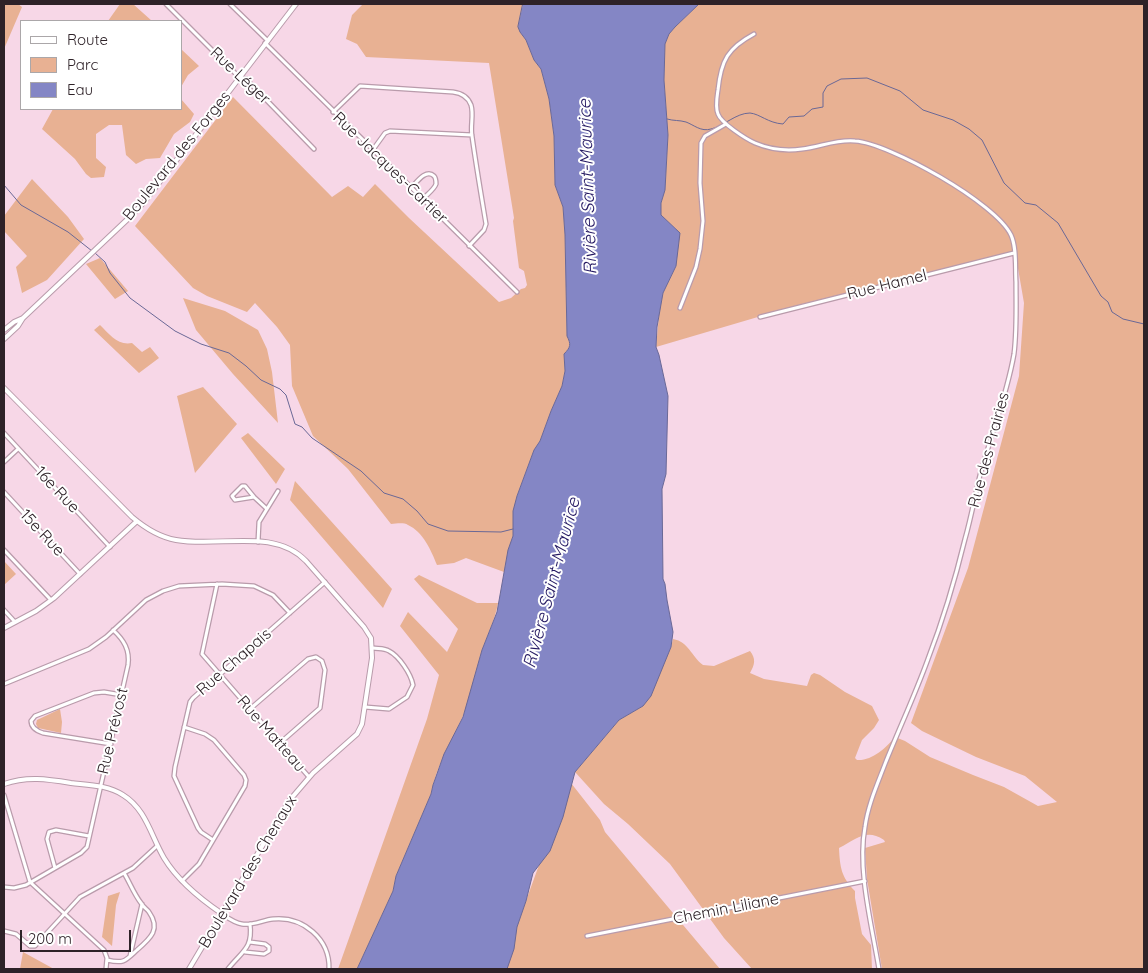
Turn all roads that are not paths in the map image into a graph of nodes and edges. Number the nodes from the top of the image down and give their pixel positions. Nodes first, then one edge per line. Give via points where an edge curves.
1 (166, 4) edge
2 (230, 4) edge
3 (296, 4) edge
4 (754, 34) dead end
5 (266, 41) junction
6 (239, 77) junction
7 (333, 112) junction
8 (726, 124) junction
9 (472, 135) junction
10 (314, 150) dead end
11 (372, 151) junction
12 (411, 188) junction
13 (422, 200) junction
14 (469, 246) junction
15 (1014, 252) junction
16 (517, 292) dead end
17 (680, 308) dead end
18 (760, 317) dead end
19 (23, 318) junction
20 (4, 330) edge
21 (4, 339) edge
22 (4, 388) edge
23 (4, 434) edge
24 (18, 449) junction
25 (4, 462) edge
26 (278, 491) dead end
27 (4, 492) edge
28 (254, 497) junction
29 (267, 509) junction
30 (137, 521) junction
31 (258, 542) junction
32 (110, 547) junction
33 (4, 550) edge
34 (80, 574) junction
35 (325, 582) junction
36 (217, 584) junction
37 (51, 600) junction
38 (4, 610) edge
39 (290, 613) junction
40 (15, 622) junction
41 (4, 628) edge
42 (114, 630) junction
43 (372, 648) junction
44 (219, 675) junction
45 (4, 684) edge
46 (122, 696) junction
47 (365, 707) junction
48 (250, 709) junction
49 (184, 728) junction
50 (110, 744) junction
51 (280, 744) junction
52 (309, 777) junction
53 (4, 784) edge
54 (101, 787) junction
55 (4, 795) edge
56 (89, 836) junction
57 (213, 840) junction
58 (157, 846) junction
59 (55, 868) junction
60 (124, 873) junction
61 (182, 881) junction
62 (30, 882) junction
63 (865, 882) junction
64 (4, 887) edge
65 (142, 904) junction
66 (221, 913) junction
67 (64, 914) junction
68 (250, 924) junction
69 (4, 932) edge
70 (588, 936) dead end
71 (250, 942) junction
72 (244, 952) junction
73 (130, 957) junction
74 (107, 960) junction
75 (106, 969) edge
76 (189, 969) edge
77 (228, 969) edge
78 (330, 969) edge
79 (879, 969) edge

1 - 6 street, Rue Léger
2 - 5 street, Rue Jacques-Cartier
3 - 5 street, Boulevard des Forges
4 - 8 street via 738,43 720,71 718,116
5 - 6 street, Boulevard des Forges
5 - 7 street, Rue Jacques-Cartier
6 - 10 street, Rue Léger via 246,79
6 - 19 street, Boulevard des Forges via 138,209
7 - 9 street via 360,86 456,92 470,104
7 - 11 street, Rue Jacques-Cartier
8 - 15 street, Rue des Prairies via 767,147 801,150 851,140 895,152 978,202 1009,231
8 - 17 street via 705,136 701,143 703,221 700,249
9 - 11 street via 390,131
9 - 14 street via 486,225
11 - 12 street, Rue Jacques-Cartier
12 - 13 street, Rue Jacques-Cartier
12 - 13 street via 423,176 433,176 435,185
13 - 14 street, Rue Jacques-Cartier
14 - 16 street, Rue Jacques-Cartier
15 - 18 street, Rue Hamel
15 - 63 street, Rue des Prairies via 1016,333 1008,378 939,627 870,806 863,839
19 - 20 street, Boulevard des Forges
19 - 21 street, Boulevard des Forges
22 - 30 street, Boulevard des Chenaux
23 - 24 street, 16e Rue
24 - 25 street
24 - 32 street, 16e Rue
26 - 29 street
27 - 34 street, 15e Rue
28 - 28 street via 244,486 232,496 235,500
28 - 29 street
29 - 31 street via 258,525
30 - 31 street, Boulevard des Chenaux via 158,535 178,540
30 - 32 street
31 - 35 street, Boulevard des Chenaux via 276,543 292,549
32 - 34 street
33 - 37 street
34 - 37 street
35 - 39 street, Rue Chapais
35 - 43 street, Boulevard des Chenaux via 367,631
36 - 39 street via 259,588 273,595
36 - 42 street via 183,585 164,590 143,603
36 - 44 street, Rue Matteau via 202,653
37 - 40 street
38 - 40 street
39 - 44 street, Rue Chapais
40 - 41 street
42 - 45 street via 89,648
42 - 46 street, Rue Prévost via 124,642 128,654
43 - 47 street, Boulevard des Chenaux
43 - 47 street via 392,653 408,671 413,685 406,698 389,709
44 - 48 street, Rue Matteau
44 - 49 street, Rue Chapais via 191,700
46 - 50 street, Rue Prévost
46 - 50 street via 94,693 35,716 31,721 36,730 43,733
47 - 52 street, Boulevard des Chenaux via 358,732
48 - 51 street, Rue Matteau
48 - 51 street via 306,660 314,657 322,661 326,670 320,708
49 - 57 street, Rue Chapais via 175,780 198,829
49 - 57 street via 212,738 246,778 245,786
50 - 54 street, Rue Prévost
51 - 52 street, Rue Matteau
52 - 66 street, Boulevard des Chenaux via 281,814
53 - 54 street via 34,778
54 - 56 street, Rue Prévost
54 - 58 street via 119,792 134,804
55 - 62 street
56 - 59 street, Rue Prévost via 84,850
56 - 59 street via 56,830 49,832 47,839
57 - 61 street via 196,867
58 - 60 street
58 - 61 street
59 - 62 street, Rue Prévost
60 - 65 street
60 - 67 street via 80,897
61 - 66 street
62 - 64 street, Rue Prévost via 18,887
62 - 67 street
63 - 70 street, Chemin Liliane
63 - 79 street, Rue des Prairies
65 - 73 street
65 - 73 street via 154,922 154,933
66 - 68 street via 239,923
66 - 76 street, Boulevard des Chenaux
67 - 69 street via 33,947 16,934
67 - 74 street via 104,950
68 - 71 street
68 - 78 street via 280,919 306,926 324,946
71 - 72 street
71 - 72 street via 266,944 269,950 264,954
72 - 77 street
73 - 74 street via 121,962
74 - 75 street

